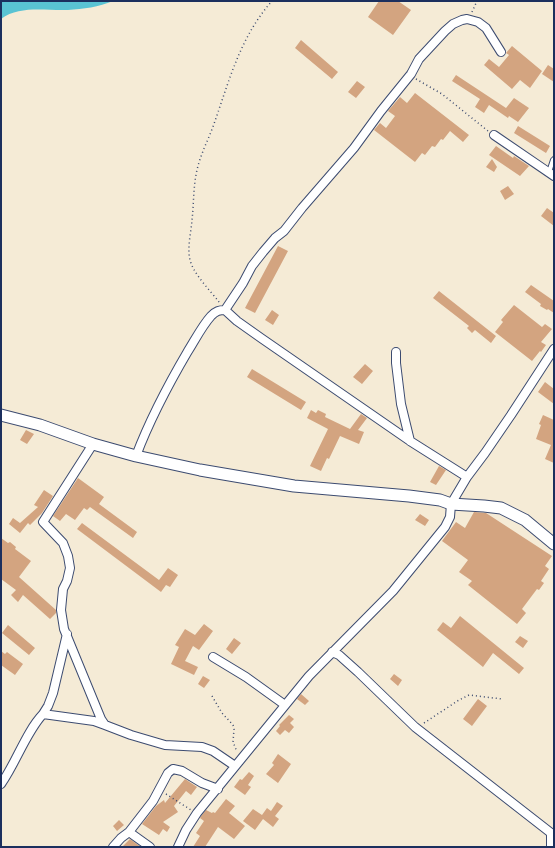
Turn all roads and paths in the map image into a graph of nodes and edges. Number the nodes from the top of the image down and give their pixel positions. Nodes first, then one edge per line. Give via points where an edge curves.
1 (272, 1) edge
2 (477, 1) edge
3 (468, 19) junction
4 (500, 52) dead end
5 (411, 74) junction
6 (494, 135) joint
7 (554, 159) edge
8 (551, 174) edge
9 (225, 310) junction
10 (554, 349) edge
11 (396, 352) dead end
12 (1, 415) edge
13 (410, 441) junction
14 (93, 444) junction
15 (136, 456) junction
16 (466, 477) junction
17 (451, 504) junction
18 (554, 544) edge
19 (67, 634) junction
20 (332, 652) junction
21 (213, 657) dead end
22 (212, 696) dead end
23 (502, 699) dead end
24 (285, 705) junction
25 (43, 714) junction
26 (105, 725) junction
27 (415, 727) junction
28 (242, 758) junction
29 (236, 766) junction
30 (1, 784) edge
31 (218, 789) junction
32 (159, 790) junction
33 (197, 813) junction
34 (129, 832) junction
35 (113, 847) edge
36 (150, 847) edge
37 (178, 847) edge
38 (551, 847) edge

1 - 9 path via 262,12 244,42 231,72 198,166 194,188 190,260
2 - 3 path
3 - 4 street via 486,28
3 - 5 street via 452,24 419,59
5 - 6 path
5 - 9 street via 354,148 263,252
6 - 8 street
7 - 8 lane
9 - 13 street via 237,321
9 - 15 street via 218,310 212,316 192,344 150,420
10 - 16 street via 485,454
11 - 13 street via 401,404
12 - 14 street
13 - 16 street
14 - 15 street
14 - 19 street via 43,522 63,543 68,556 70,568 63,589 62,610
15 - 17 street via 294,486 409,496
16 - 17 street
17 - 18 street via 501,508 525,520
17 - 20 street via 450,517 445,527 405,577
19 - 25 street via 53,693
19 - 26 street
20 - 24 street
20 - 27 street via 358,672
21 - 24 street
22 - 28 path via 233,725 233,742
23 - 27 path via 470,695
24 - 28 street
25 - 26 street via 94,721
25 - 30 street
26 - 29 street via 165,745 202,747
27 - 38 street via 551,833
28 - 29 street
29 - 31 street
31 - 32 street via 182,771 172,769
31 - 33 street
32 - 33 path
32 - 34 street
33 - 37 street
34 - 35 street
34 - 36 street

